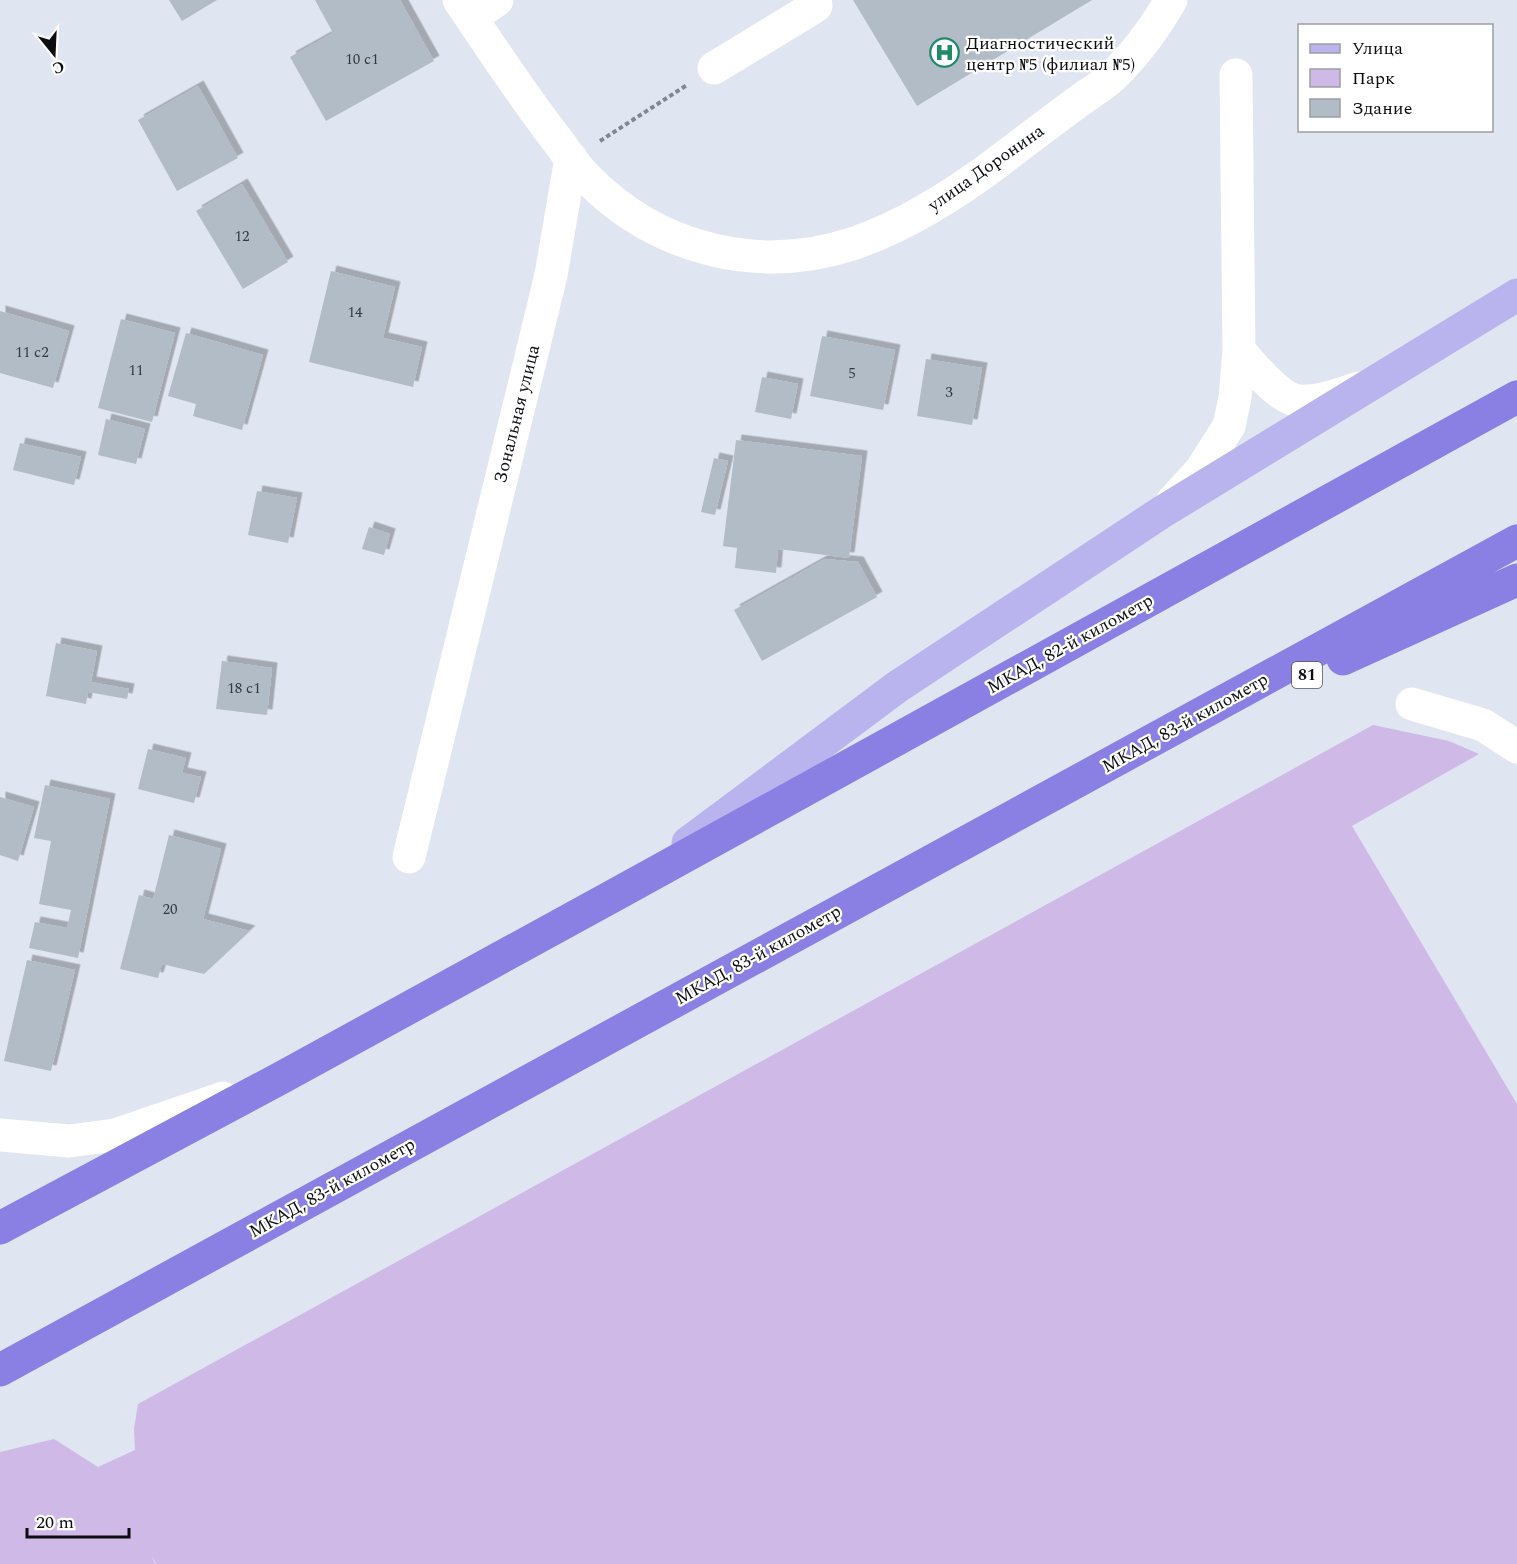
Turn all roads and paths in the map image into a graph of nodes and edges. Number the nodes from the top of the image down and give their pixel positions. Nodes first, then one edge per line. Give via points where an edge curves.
1 (815, 0) edge
2 (1171, 0) edge
3 (476, 6) edge
4 (714, 68) joint
5 (1236, 75) dead end
6 (571, 158) junction
7 (1517, 295) edge
8 (1239, 350) junction
9 (1373, 383) junction
10 (1517, 397) edge
11 (1162, 512) junction
12 (1517, 541) edge
13 (1517, 580) edge
14 (1412, 704) dead end
15 (1517, 747) edge
16 (1098, 771) junction
17 (409, 857) dead end
18 (622, 891) junction
19 (279, 1079) junction
20 (0, 1135) edge
21 (0, 1228) edge
22 (0, 1370) edge

1 - 4 street via 816,6
2 - 6 street, улица Доронина via 1155,29 1115,75 959,190 920,214 854,243 817,252 758,258 697,247 634,218 586,178
3 - 6 street via 544,123
4 - 6 path
5 - 8 street
6 - 17 street, Зональная улица via 551,275
7 - 9 main road
8 - 9 street via 1271,384 1298,401 1328,398
8 - 11 street via 1230,426 1201,470
9 - 11 main road
10 - 18 highway, МКАД, 82-й километр
11 - 18 main road via 897,687
12 - 16 highway, МКАД, 83-й километр
13 - 16 highway, 81
14 - 15 street via 1483,725
16 - 22 highway, МКАД, 83-й километр
18 - 19 highway
19 - 20 street via 115,1135 69,1141
19 - 21 highway

